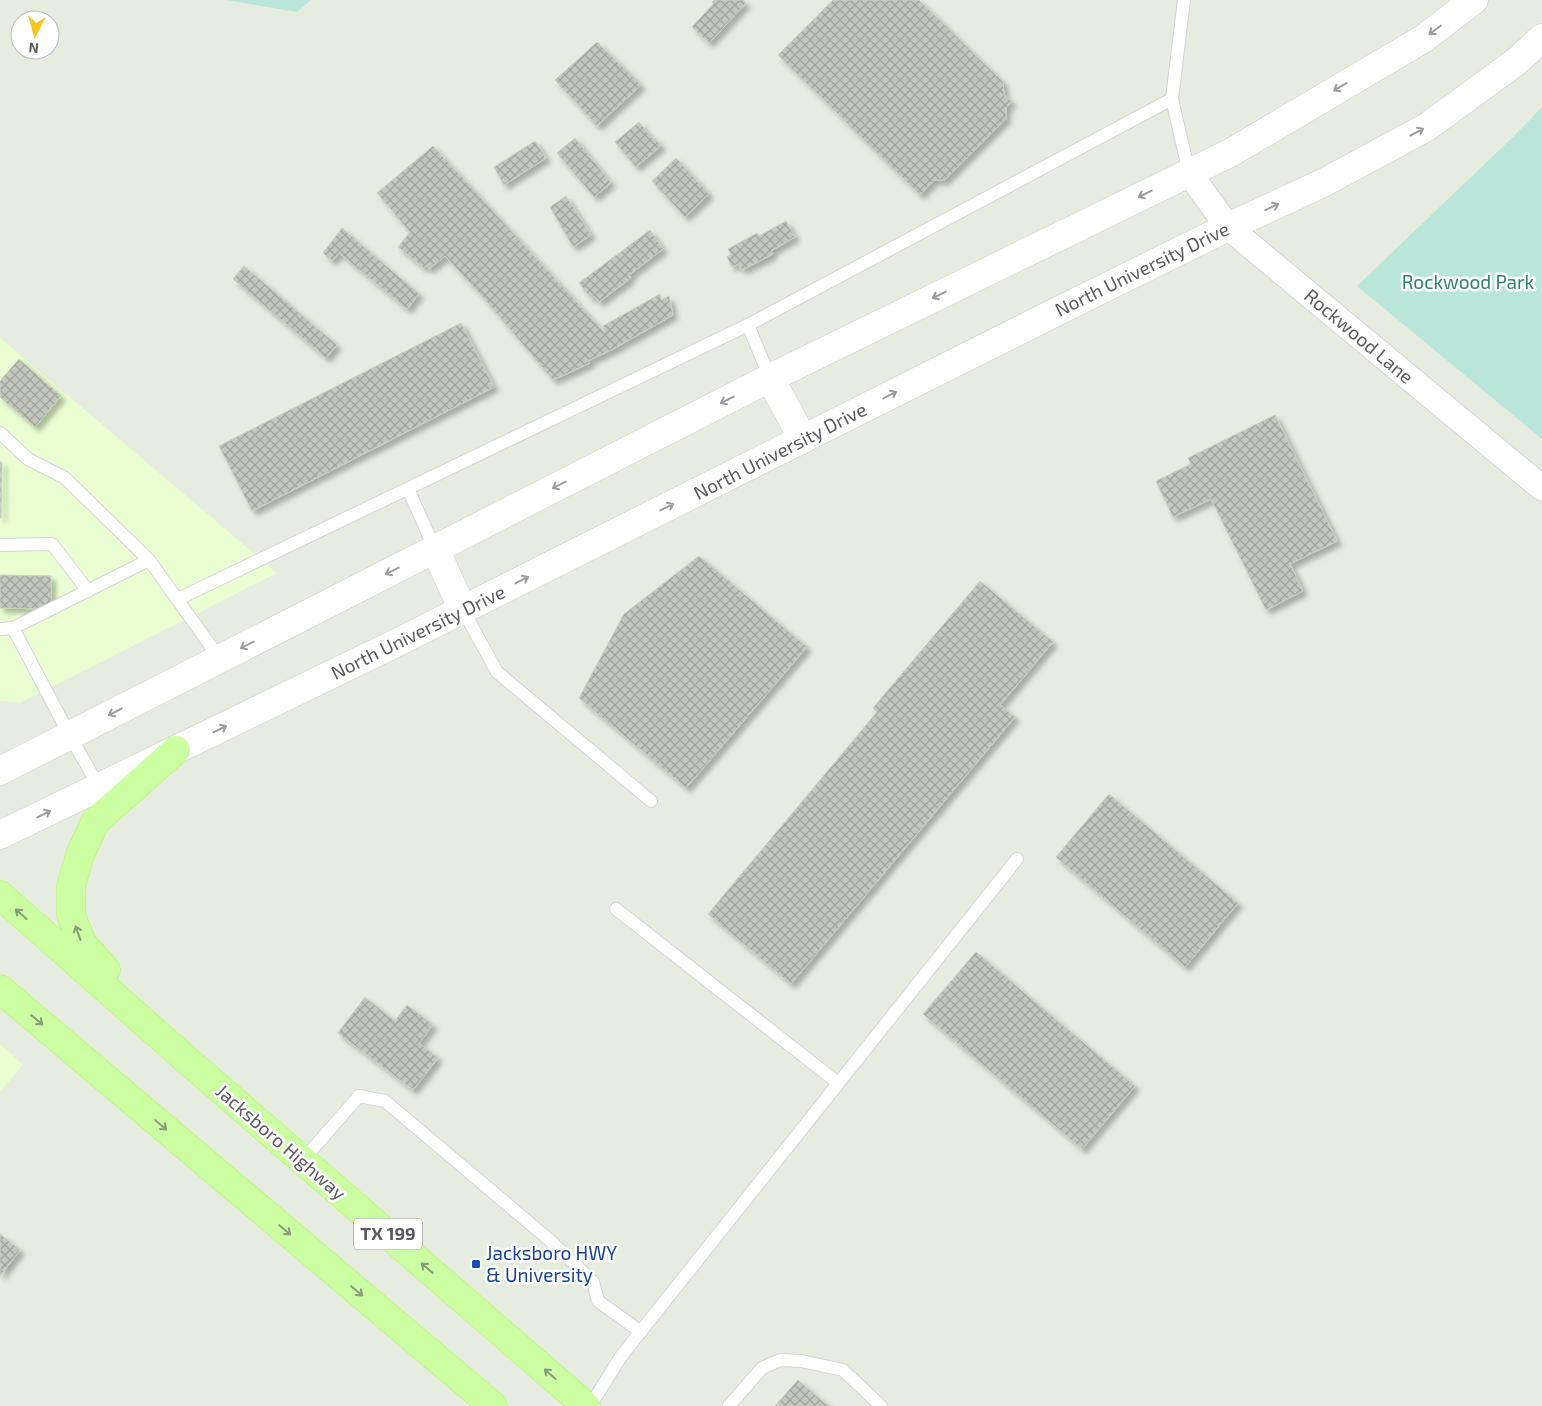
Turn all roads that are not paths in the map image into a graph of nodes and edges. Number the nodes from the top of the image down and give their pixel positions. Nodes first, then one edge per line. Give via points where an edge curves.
1 (1184, 0) edge
2 (1474, 0) edge
3 (1542, 38) edge
4 (1172, 99) junction
5 (1189, 173) junction
6 (1228, 227) junction
7 (748, 325) junction
8 (770, 378) junction
9 (0, 433) edge
10 (803, 439) junction
11 (1542, 488) edge
12 (408, 489) junction
13 (0, 545) edge
14 (435, 549) junction
15 (150, 560) junction
16 (88, 591) junction
17 (178, 600) junction
18 (463, 610) junction
19 (13, 628) junction
20 (0, 629) edge
21 (220, 659) junction
22 (70, 736) junction
23 (176, 750) junction
24 (0, 771) edge
25 (100, 787) junction
26 (651, 801) dead end
27 (0, 835) edge
28 (1017, 859) dead end
29 (0, 895) edge
30 (616, 909) dead end
31 (0, 988) edge
32 (189, 1062) junction
33 (838, 1083) junction
34 (303, 1160) junction
35 (641, 1332) junction
36 (493, 1406) edge
37 (588, 1406) edge
38 (729, 1406) edge
39 (881, 1406) edge

1 - 4 lane
2 -> 5 main road via 1422,39 1230,153
6 -> 3 main road, North University Drive via 1427,127 1518,61
4 - 5 lane
4 - 7 lane
5 - 6 street, Rockwood Lane
5 -> 8 main road
10 -> 6 main road, North University Drive
6 - 11 street, Rockwood Lane
7 - 8 lane
7 - 12 lane
8 - 10 main road
8 -> 14 main road
9 - 15 lane via 28,459 65,478
18 -> 10 main road, North University Drive
12 - 14 lane
12 - 17 lane
13 - 16 lane via 52,544
14 - 18 main road
14 -> 21 main road
15 - 16 lane
15 - 17 lane
16 - 19 lane
17 - 21 lane
23 -> 18 main road, North University Drive
18 - 26 lane via 497,672
19 - 20 lane
19 - 22 lane
21 -> 22 main road
22 - 24 main road
22 - 25 lane
23 - 25 main road, North University Drive
32 -> 23 main road via 82,943 71,915 71,886 95,822
27 -> 25 main road, North University Drive
28 - 33 lane
32 -> 29 main road, Jacksboro Highway / TX 199
30 - 33 lane
31 -> 36 main road
32 - 34 main road, Jacksboro Highway / TX 199
33 - 35 lane
34 - 35 lane via 359,1096 385,1101 553,1243 593,1282 598,1301
37 -> 34 main road, Jacksboro Highway / TX 199
35 - 37 lane
38 - 39 lane via 762,1368 780,1360 842,1370

